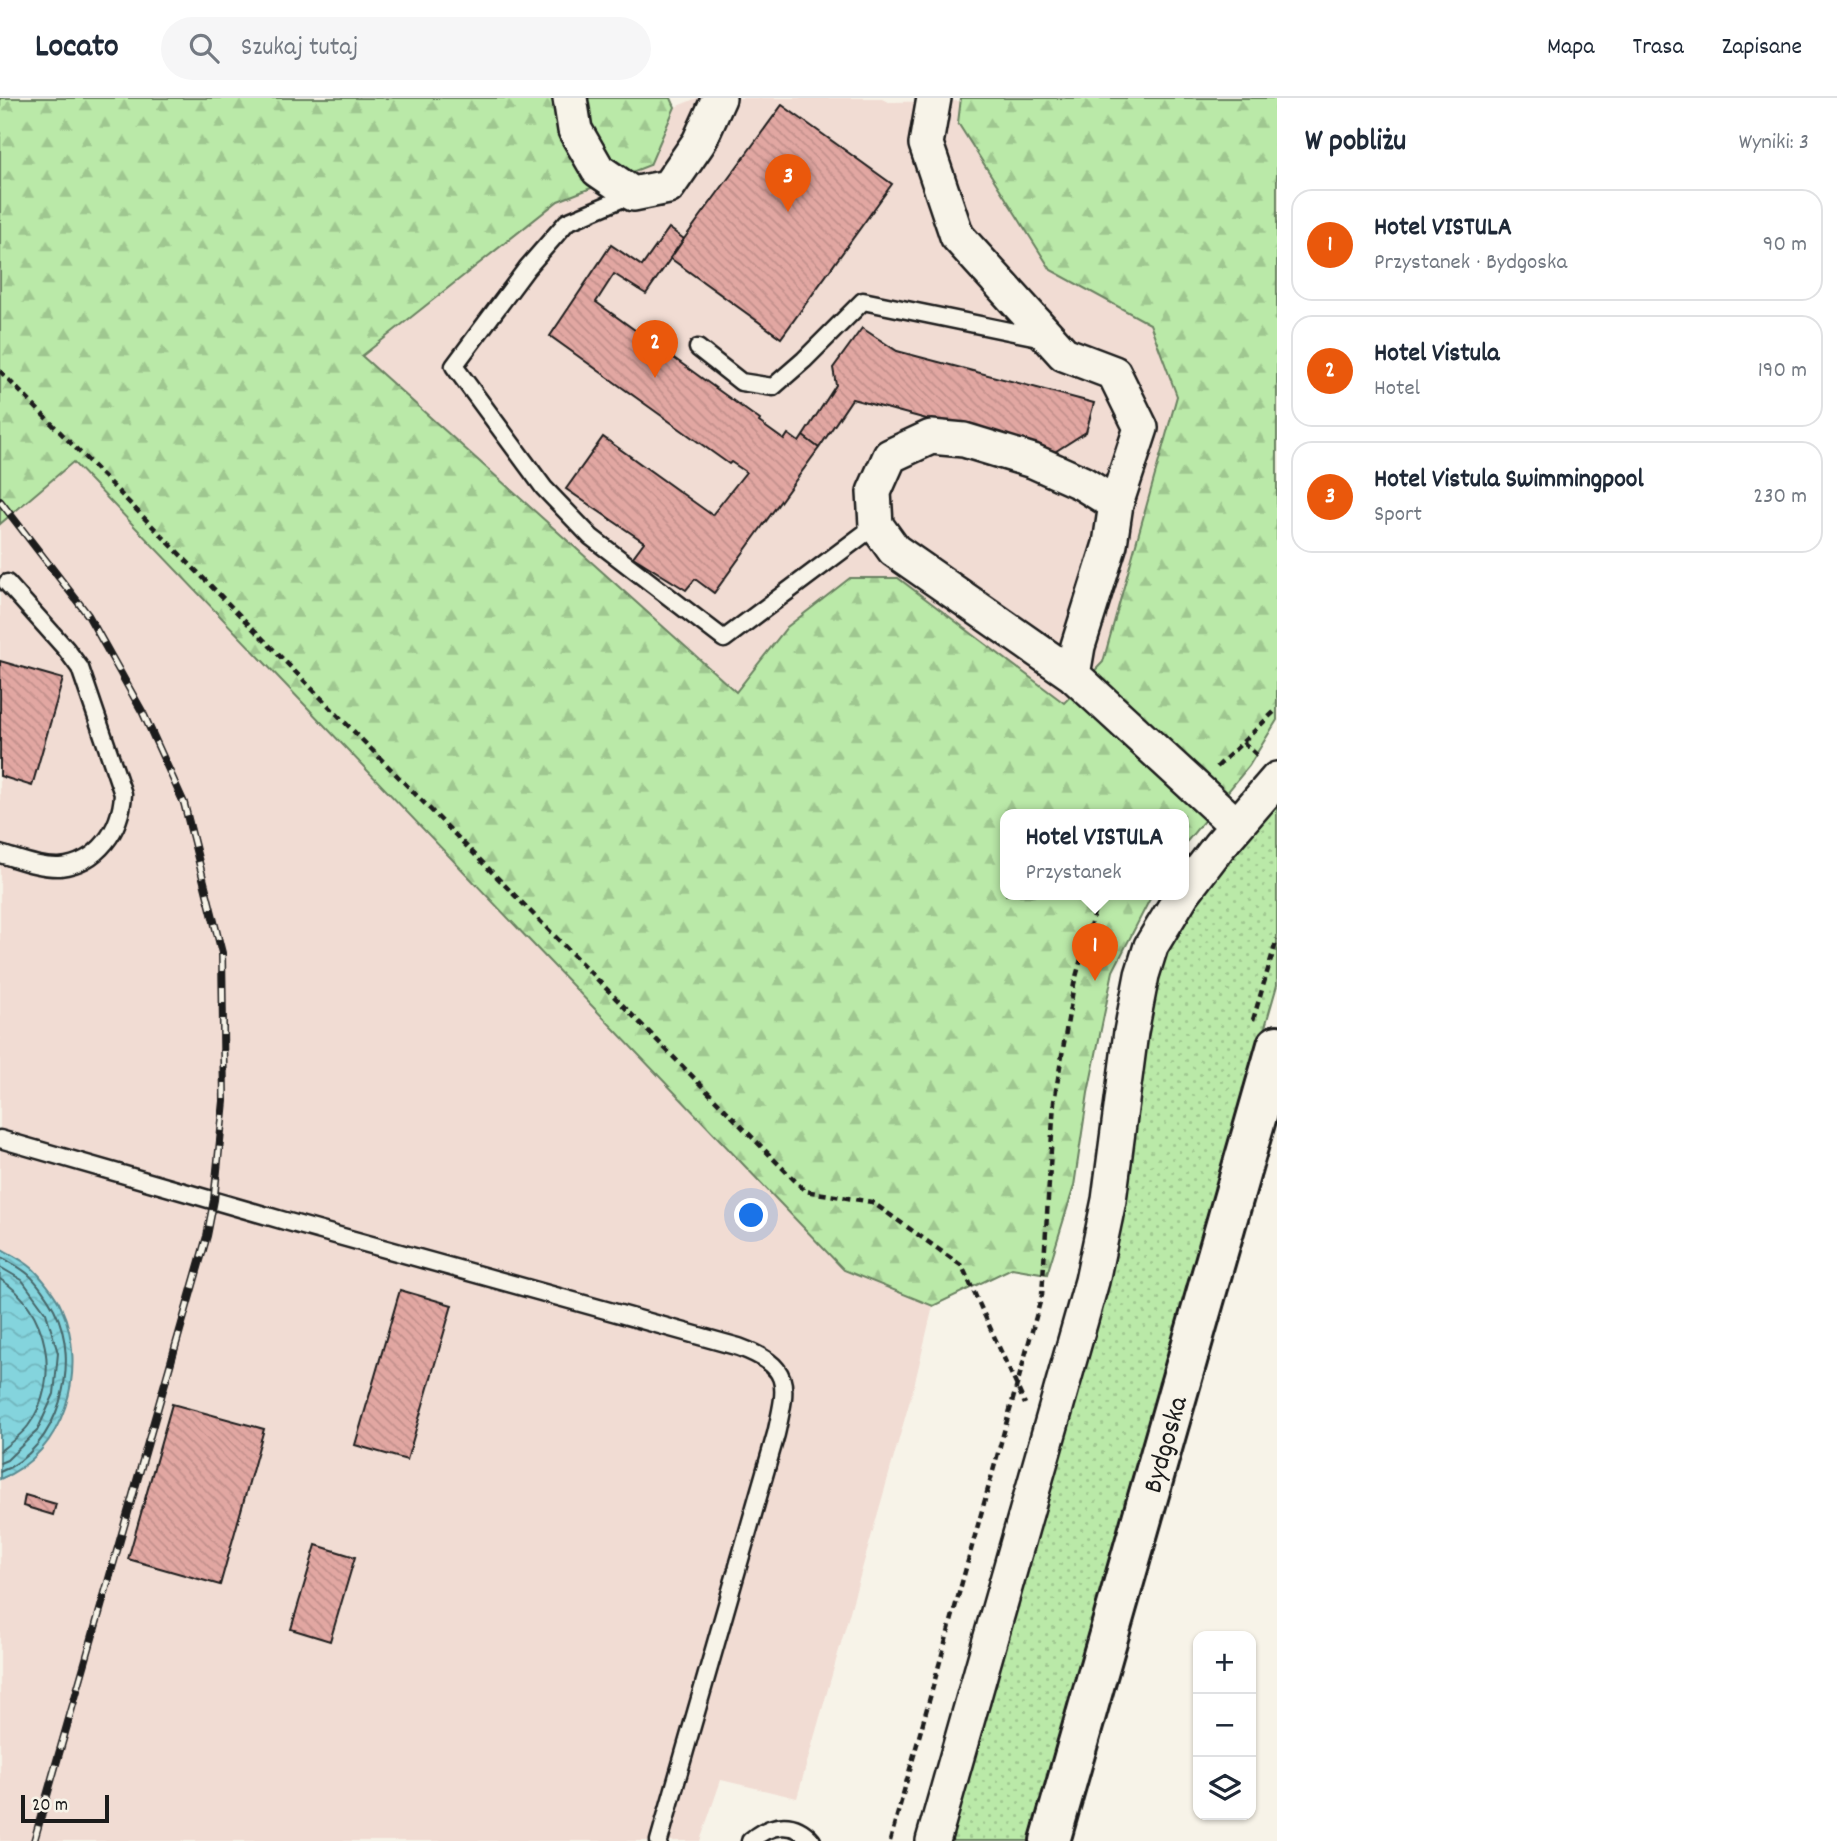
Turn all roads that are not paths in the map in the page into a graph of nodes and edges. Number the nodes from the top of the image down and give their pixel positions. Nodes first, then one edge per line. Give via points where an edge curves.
1 (570, 98) edge
2 (719, 98) edge
3 (934, 98) edge
4 (633, 194) junction
5 (1052, 340) junction
6 (698, 348) dead end
7 (1116, 504) junction
8 (876, 525) junction
9 (7, 583) dead end
10 (1073, 675) junction
11 (1277, 779) edge
12 (1236, 825) junction
13 (0, 854) edge
14 (1189, 886) edge
15 (1179, 900) edge
16 (1277, 1045) edge
17 (0, 1139) edge
18 (659, 1841) edge
19 (750, 1841) edge
20 (813, 1841) edge
21 (933, 1841) edge
22 (1050, 1841) edge

1 - 4 street via 575,130 598,170
2 - 4 street via 699,142 668,187
3 - 5 street via 926,145 957,236
4 - 8 lane via 568,222 527,268 454,366 462,377 544,488 591,537 724,639
5 - 6 lane via 863,301 773,387 741,382
5 - 7 street via 1064,354 1114,373 1141,428
7 - 8 street via 1033,461 964,440 932,437 890,456 874,492
7 - 10 street via 1110,544
8 - 10 street via 894,550
9 - 13 lane via 80,668 123,794 117,827 94,853 60,867
10 - 12 street
11 - 12 street
12 - 14 street
15 - 21 street via 1152,946 1142,975 1101,1241
16 - 22 street, Bydgoska
17 - 18 lane via 739,1347 776,1366 784,1396 775,1434
19 - 20 lane via 777,1826 794,1827

